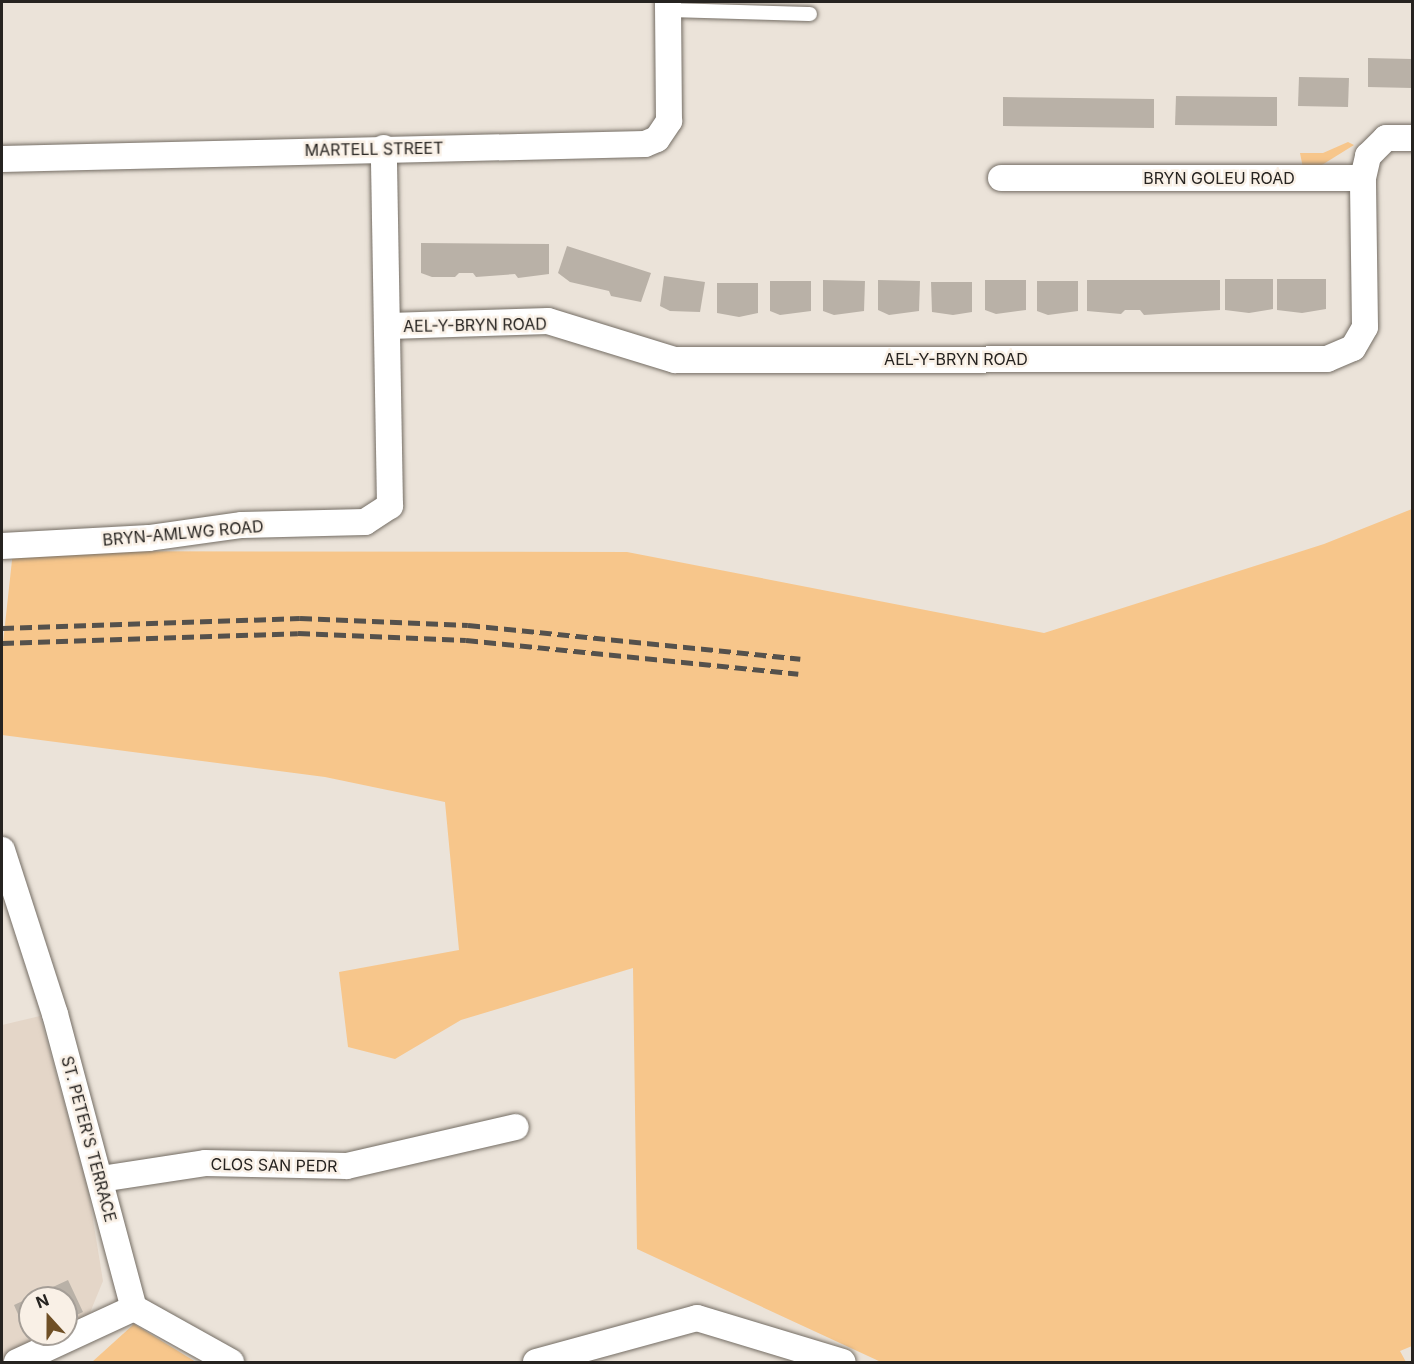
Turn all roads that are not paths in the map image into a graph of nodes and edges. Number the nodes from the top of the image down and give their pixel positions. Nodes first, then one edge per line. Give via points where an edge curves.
1 (668, 6) edge
2 (810, 14) dead end
3 (1413, 138) edge
4 (384, 148) junction
5 (2, 159) edge
6 (1001, 178) dead end
7 (1363, 178) junction
8 (389, 326) junction
9 (2, 546) edge
10 (2, 850) edge
11 (516, 1126) dead end
12 (101, 1179) junction
13 (134, 1308) junction
14 (17, 1362) edge
15 (231, 1362) edge
16 (536, 1362) edge
17 (843, 1362) edge

1 - 2 lane
1 - 4 street, MARTELL STREET via 669,121 657,139 645,144
3 - 7 street via 1386,138 1368,156
4 - 5 street, MARTELL STREET
4 - 8 street
6 - 7 street, BRYN GOLEU ROAD
7 - 8 street, AEL-Y-BRYN ROAD via 1365,327 1353,348 1327,359 675,360 548,321
8 - 9 street, BRYN-AMLWG ROAD via 390,506 365,522 242,525 149,538
10 - 12 street, ST. PETER'S TERRACE
11 - 12 street, CLOS SAN PEDR via 347,1166 205,1163
12 - 13 street, ST. PETER'S TERRACE
13 - 14 street
13 - 15 street
16 - 17 street via 697,1318

